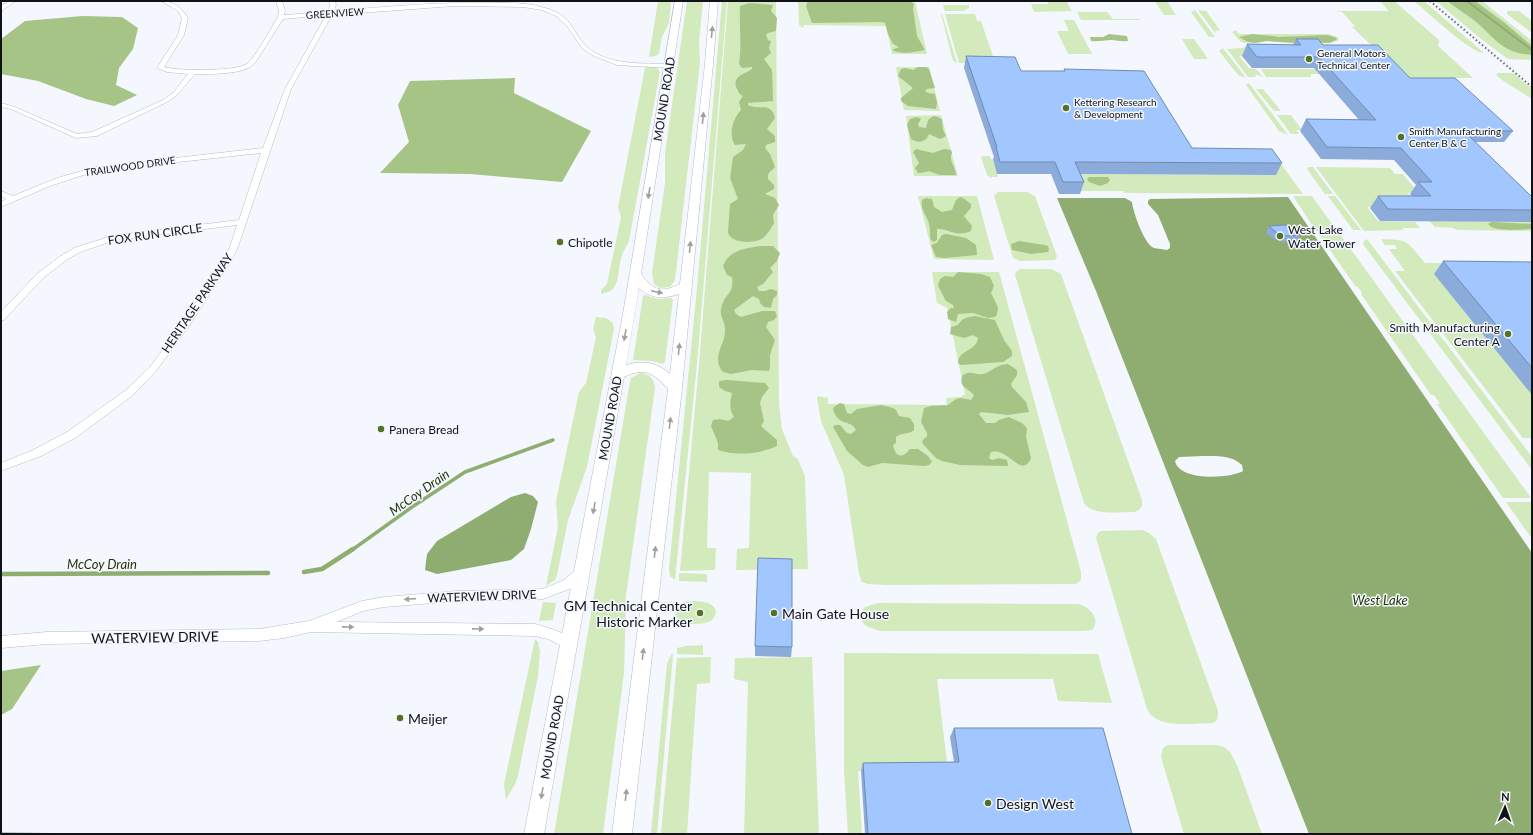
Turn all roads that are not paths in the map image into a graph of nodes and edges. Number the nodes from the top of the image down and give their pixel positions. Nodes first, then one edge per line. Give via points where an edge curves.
1 (13, 1) edge
2 (164, 1) edge
3 (279, 1) edge
4 (332, 1) edge
5 (679, 1) edge
6 (714, 1) edge
7 (1, 9) edge
8 (330, 14) junction
9 (282, 17) junction
10 (609, 59) junction
11 (670, 61) junction
12 (194, 71) junction
13 (1, 105) edge
14 (266, 150) junction
15 (1, 193) edge
16 (12, 199) junction
17 (1, 205) edge
18 (242, 222) junction
19 (635, 274) junction
20 (686, 286) junction
21 (1, 318) edge
22 (618, 374) junction
23 (674, 388) junction
24 (1, 467) edge
25 (582, 572) junction
26 (309, 627) junction
27 (1, 642) edge
28 (569, 644) junction
29 (534, 834) edge
30 (622, 834) edge

1 - 7 street
2 - 12 street via 180,10 185,18 181,35 160,68 174,72
3 - 9 street
4 - 8 street, HERITAGE PARKWAY
5 - 11 main road, MOUND ROAD
20 -> 6 main road
8 - 9 street, GREENVIEW
8 - 10 street, GREENVIEW via 454,4 530,6 558,15 588,50
8 - 14 street, HERITAGE PARKWAY via 288,89
9 - 12 street via 247,68
10 - 11 street, GREENVIEW
10 - 11 street, GREENVIEW via 622,64
11 -> 19 main road, MOUND ROAD
12 - 13 street via 175,94 165,101 94,134 84,136 76,136
14 - 16 street, TRAILWOOD DRIVE via 96,169 70,176
14 - 18 street, HERITAGE PARKWAY
15 - 16 street
16 - 17 street, TRAILWOOD DRIVE
18 - 21 street, FOX RUN CIRCLE via 115,238 77,250 40,276
18 - 24 street, HERITAGE PARKWAY via 227,261 186,324 141,382 130,393 71,435 37,453
19 -> 20 main road via 643,286 653,292 670,293
19 -> 22 main road, MOUND ROAD
23 -> 20 main road
22 - 23 main road via 639,367 654,369
22 -> 25 main road, MOUND ROAD
30 -> 23 main road
25 -> 26 street, WATERVIEW DRIVE via 568,584 543,594 458,596 384,602 362,606
25 - 28 main road, MOUND ROAD
26 - 27 street, WATERVIEW DRIVE via 259,635 47,638
26 -> 28 street, WATERVIEW DRIVE via 528,629 541,631
28 -> 29 main road, MOUND ROAD

